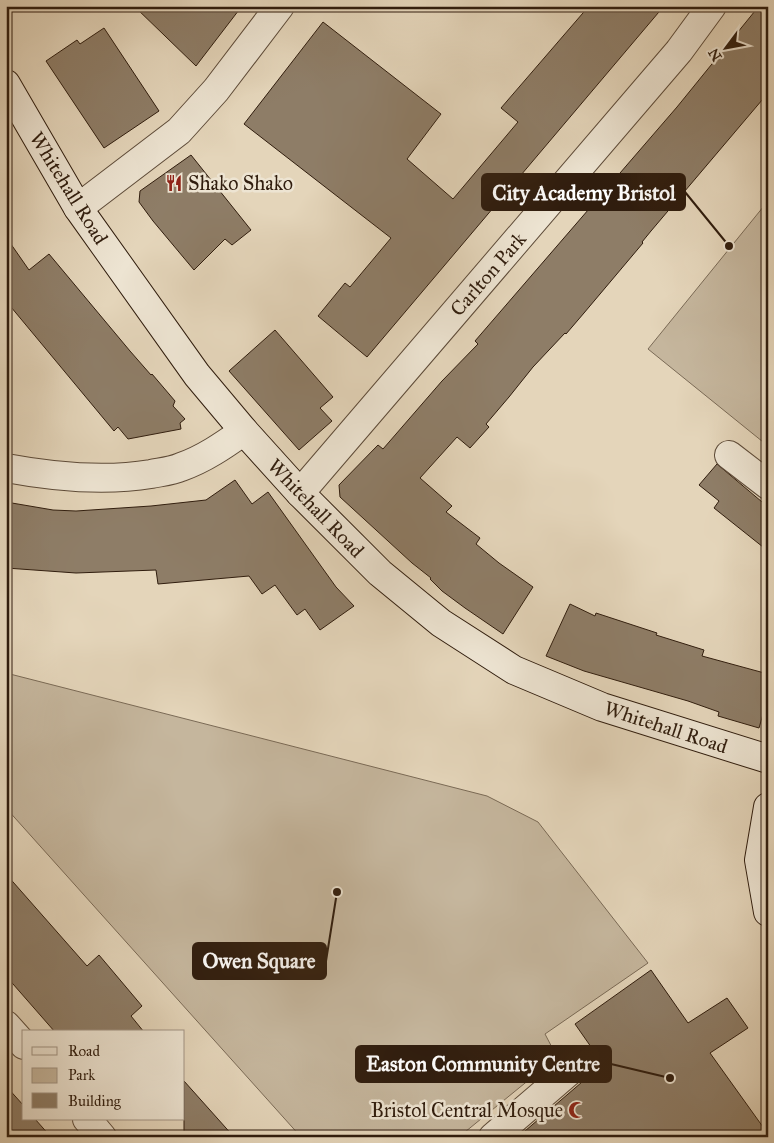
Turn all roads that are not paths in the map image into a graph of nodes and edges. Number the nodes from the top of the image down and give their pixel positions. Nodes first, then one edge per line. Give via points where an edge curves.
1 (280, 6) edge
2 (712, 6) edge
3 (6, 84) edge
4 (78, 208) junction
5 (244, 431) junction
6 (729, 455) dead end
7 (6, 468) edge
8 (768, 486) edge
9 (300, 493) junction
10 (768, 760) edge
11 (768, 807) edge
12 (768, 912) edge
13 (6, 1025) edge
14 (22, 1043) edge
15 (579, 1063) dead end
16 (88, 1120) edge
17 (102, 1137) edge
18 (493, 1137) edge

1 - 4 street via 216,90 179,131
2 - 9 street, Carlton Park via 679,51
3 - 4 street, Whitehall Road
4 - 5 street, Whitehall Road via 197,375
5 - 7 street via 213,453 180,468 142,475 80,478
5 - 9 street, Whitehall Road
6 - 8 street
9 - 10 street, Whitehall Road via 380,573 441,623 514,670 602,707
11 - 12 street via 759,860
13 - 14 street
15 - 18 street
16 - 17 street

